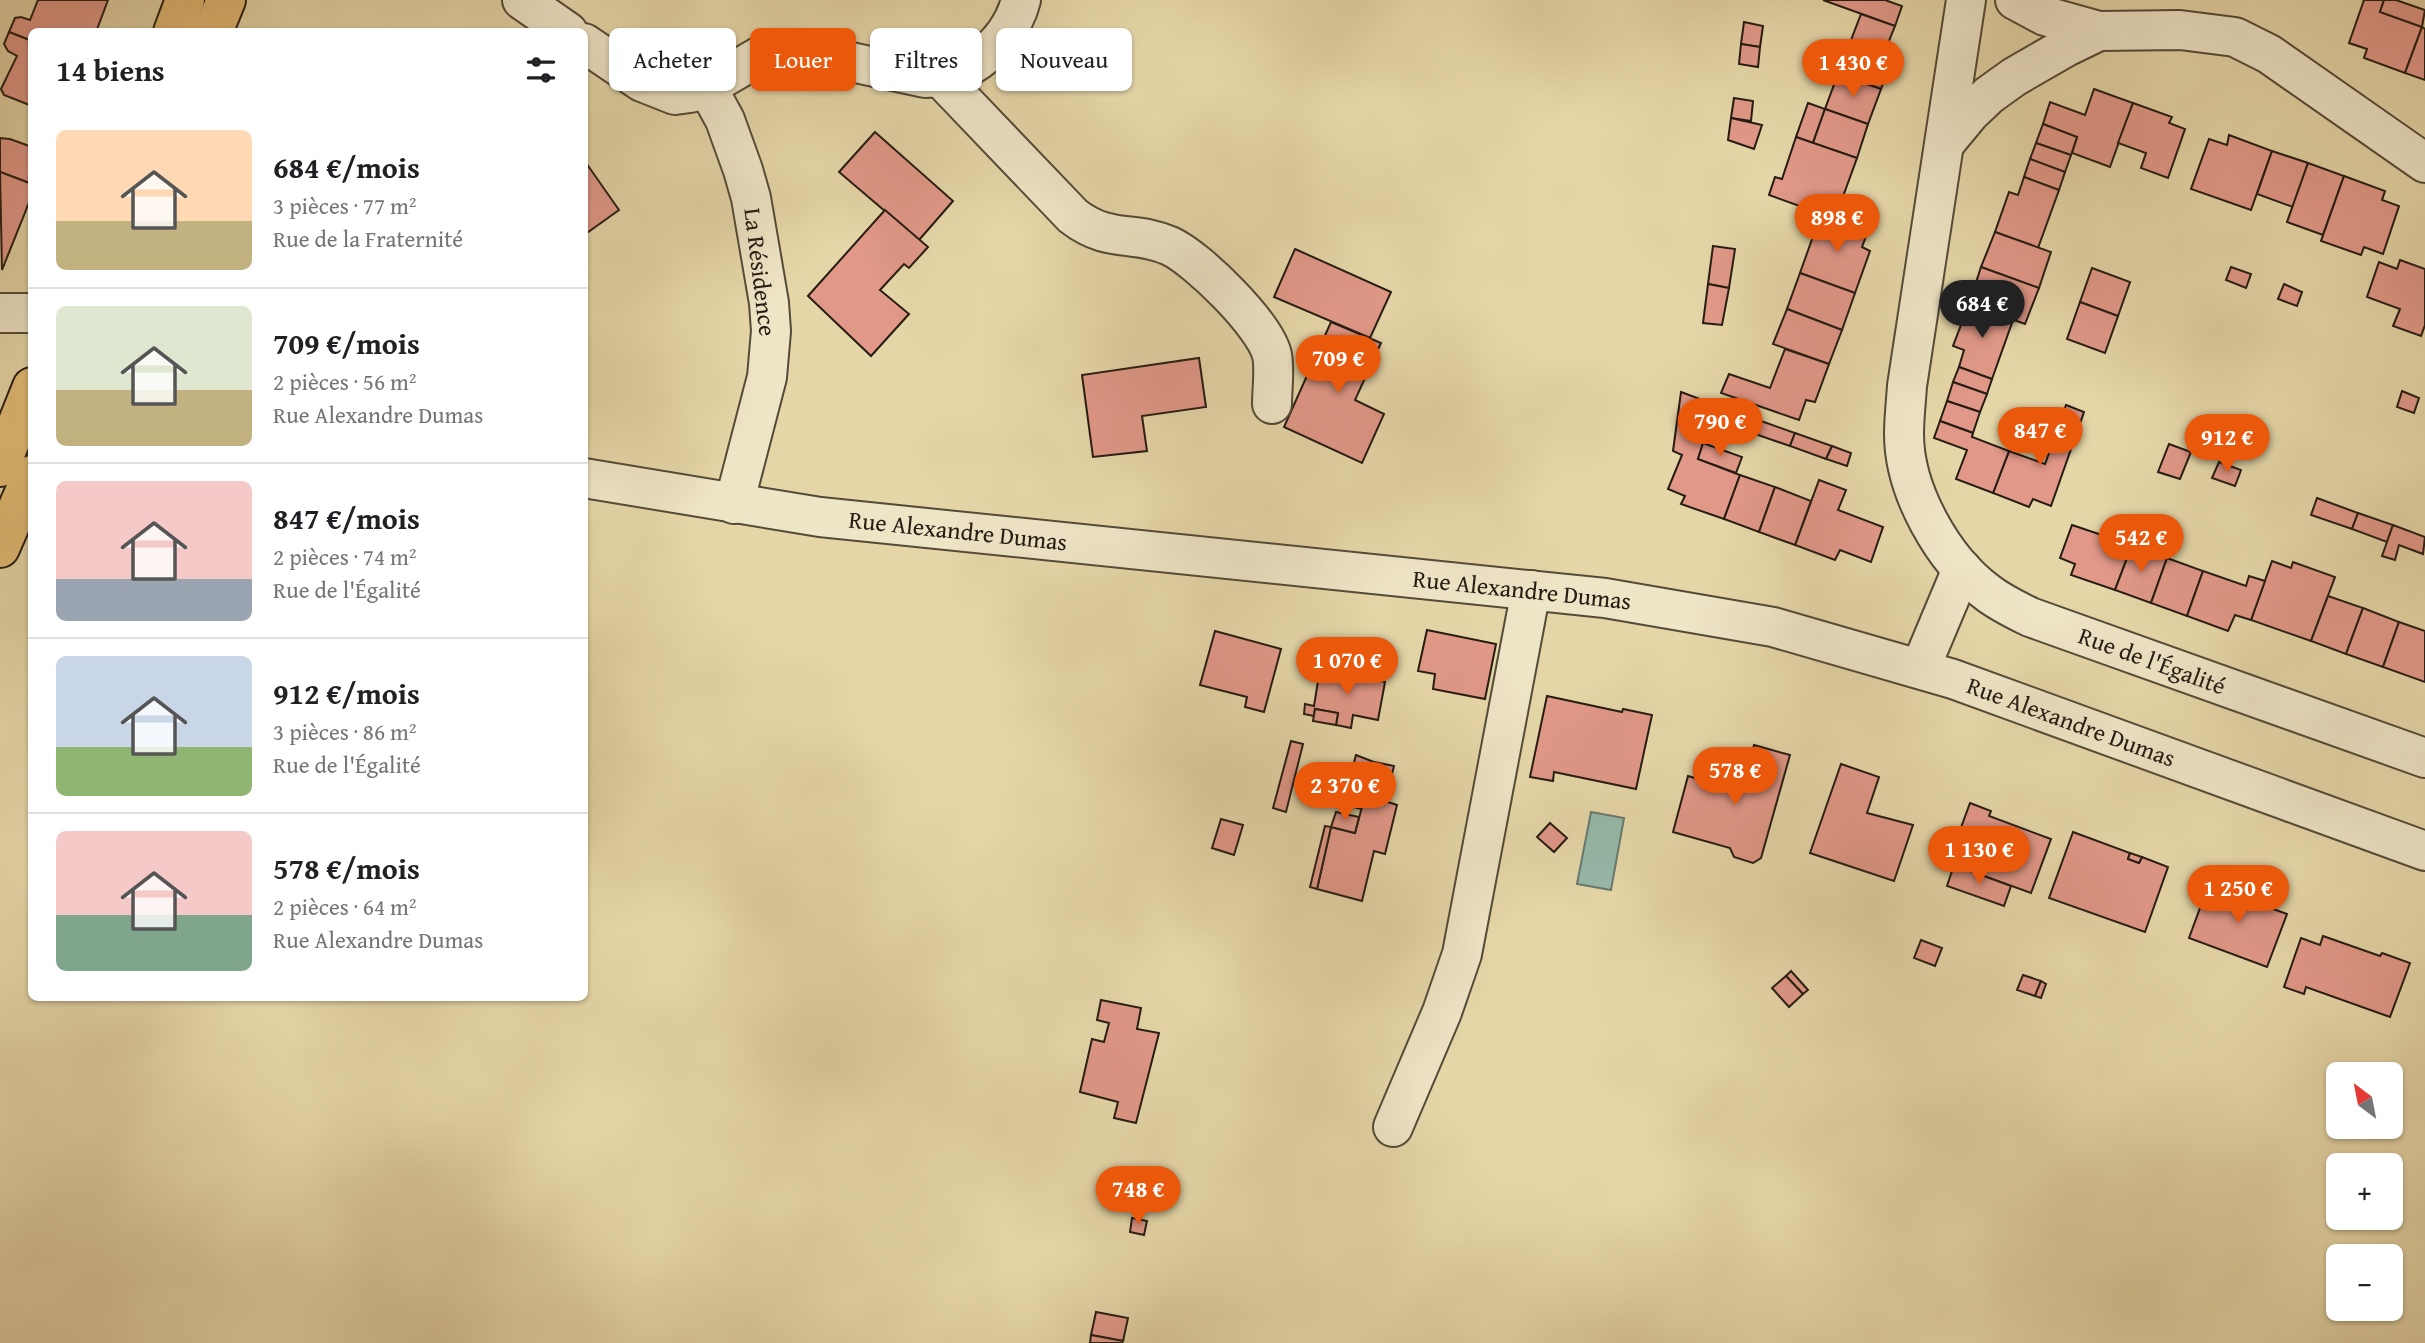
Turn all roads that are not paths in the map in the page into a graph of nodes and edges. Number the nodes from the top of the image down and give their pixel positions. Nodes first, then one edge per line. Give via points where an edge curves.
1 (185, 0) edge
2 (226, 0) edge
3 (522, 0) edge
4 (1021, 0) edge
5 (1966, 0) edge
6 (2015, 0) edge
7 (174, 28) edge
8 (215, 28) edge
9 (562, 28) edge
10 (2099, 31) junction
11 (588, 46) edge
12 (982, 57) edge
13 (609, 60) edge
14 (870, 66) edge
15 (736, 70) edge
16 (660, 91) edge
17 (696, 91) edge
18 (709, 91) edge
19 (953, 91) edge
20 (1946, 142) junction
21 (2425, 163) edge
22 (0, 313) edge
23 (28, 313) edge
24 (1272, 404) dead end
25 (21, 405) edge
26 (0, 467) edge
27 (588, 479) edge
28 (28, 484) edge
29 (734, 503) junction
30 (0, 548) edge
31 (1962, 569) junction
32 (1531, 590) junction
33 (1920, 669) junction
34 (2425, 758) edge
35 (2425, 851) edge
36 (1394, 1127) dead end

1 - 7 main road
2 - 8 main road
3 - 9 street
4 - 12 street via 1010,28
5 - 20 street, Rue de l'Égalité
6 - 10 street via 2045,16
10 - 20 street via 2040,61 1989,95
10 - 21 street via 2180,30 2235,37 2291,68
11 - 13 street
14 - 15 street via 785,50 762,55
16 - 17 street via 675,95
18 - 29 street, La Résidence via 725,120 751,198 771,331 767,377
19 - 24 street via 1087,227 1170,246 1241,306 1266,339 1272,356
20 - 31 street, Rue de l'Égalité via 1907,386 1904,435 1906,459 1921,504
22 - 23 street
25 - 26 main road
27 - 29 street, Rue Alexandre Dumas
28 - 30 main road
29 - 32 street, Rue Alexandre Dumas via 820,517
31 - 33 street
31 - 34 street, Rue de l'Égalité via 1987,592 2030,617
32 - 33 street, Rue Alexandre Dumas via 1646,603 1759,624
32 - 36 street via 1462,954
33 - 35 street, Rue Alexandre Dumas

